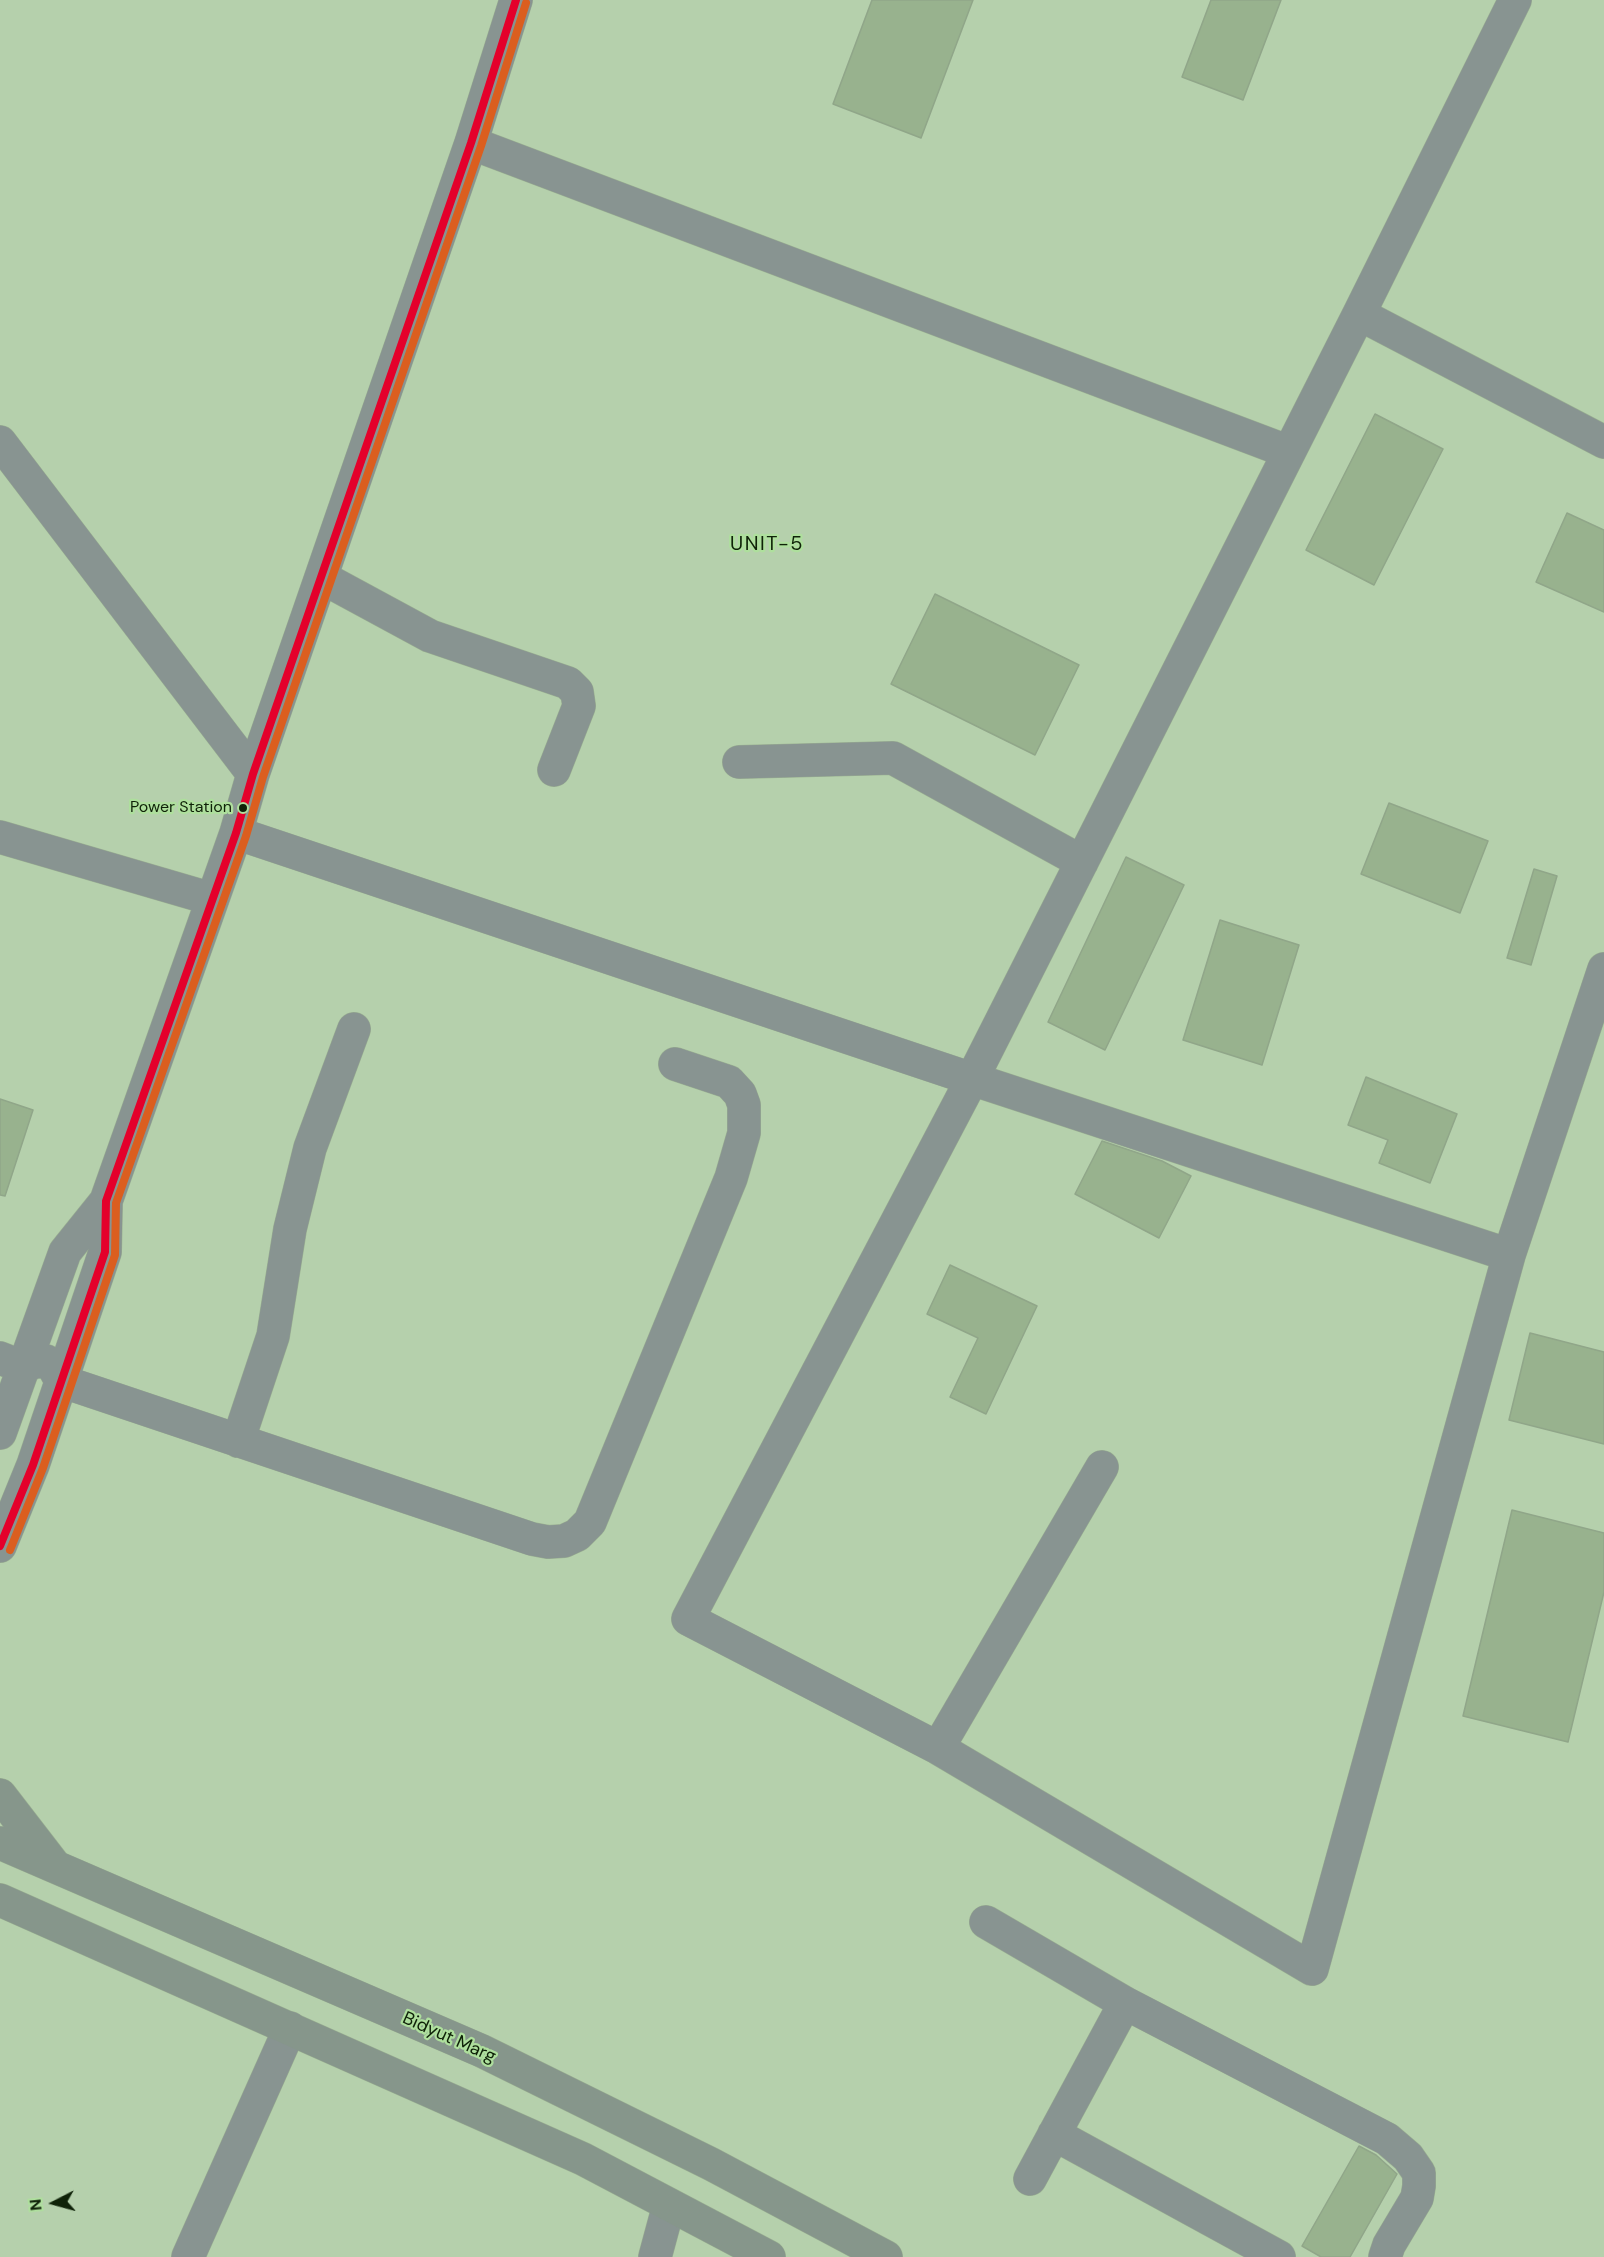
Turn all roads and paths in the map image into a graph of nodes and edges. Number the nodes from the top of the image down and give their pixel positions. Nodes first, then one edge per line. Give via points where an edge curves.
1 (1515, 0) edge
2 (511, 2) edge
3 (471, 143) junction
4 (1359, 314) junction
5 (0, 442) edge
6 (1604, 442) edge
7 (1289, 453) junction
8 (321, 578) junction
9 (739, 762) dead end
10 (555, 770) dead end
11 (253, 774) junction
12 (236, 833) junction
13 (0, 837) edge
14 (1082, 862) junction
15 (212, 898) junction
16 (1604, 969) edge
17 (354, 1029) dead end
18 (675, 1064) dead end
19 (972, 1079) junction
20 (106, 1201) junction
21 (1509, 1255) junction
22 (12, 1362) edge
23 (61, 1381) junction
24 (0, 1433) edge
25 (238, 1441) junction
26 (1102, 1467) dead end
27 (0, 1545) edge
28 (938, 1748) junction
29 (0, 1795) edge
30 (0, 1843) edge
31 (56, 1867) junction
32 (0, 1900) edge
33 (986, 1922) dead end
34 (1125, 2003) junction
35 (290, 2028) junction
36 (1054, 2134) junction
37 (1030, 2179) dead end
38 (669, 2205) junction
39 (188, 2257) edge
40 (655, 2257) edge
41 (769, 2257) edge
42 (886, 2257) edge
43 (1279, 2257) edge
44 (1385, 2257) edge

1 - 4 street
2 - 3 street
3 - 7 street
3 - 8 street
4 - 6 street
4 - 7 street
5 - 11 street
7 - 14 street
8 - 10 street via 430,636 568,682 577,692 579,706
8 - 11 street
9 - 14 street via 894,758
11 - 12 street
12 - 15 street
12 - 19 street
13 - 15 street
14 - 19 street
15 - 20 street
16 - 21 street
17 - 25 street via 310,1148 290,1229 273,1336
18 - 25 street via 729,1082 744,1105 744,1133 731,1178 590,1522 577,1535 564,1541 531,1539
19 - 21 street
19 - 28 street via 688,1619
20 - 22 street via 65,1252
20 - 23 street via 105,1252
21 - 28 street via 1312,1969
22 - 23 street via 46,1361
22 - 24 street
23 - 25 street
23 - 27 street via 33,1465
26 - 28 street
29 - 31 main road
30 - 31 main road, Bidyut Marg
31 - 42 main road, Bidyut Marg via 482,2051 711,2164
32 - 35 main road
33 - 34 street
34 - 36 street
34 - 44 street via 1387,2139 1408,2157 1419,2174 1417,2199
35 - 38 main road via 583,2159
35 - 39 street
36 - 37 street
36 - 43 street
38 - 40 street
38 - 41 main road

